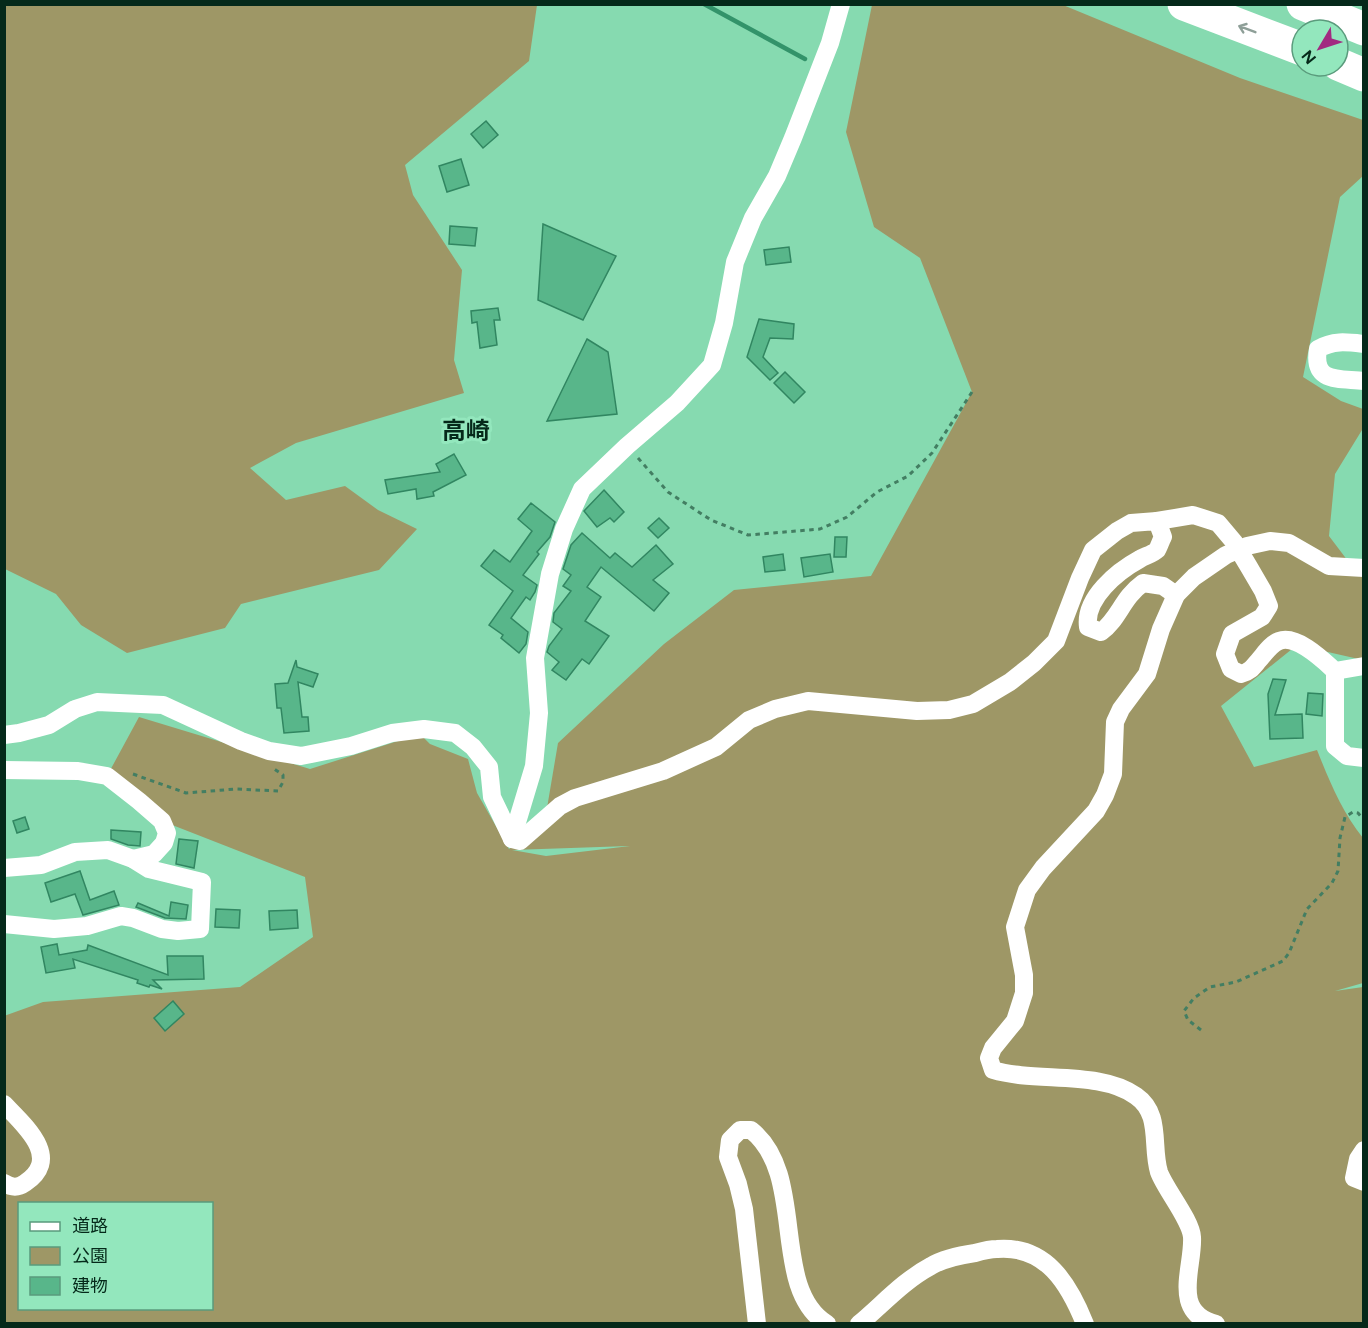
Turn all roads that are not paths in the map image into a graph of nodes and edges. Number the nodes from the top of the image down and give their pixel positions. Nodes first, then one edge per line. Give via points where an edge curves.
1 (841, 4) edge
2 (1184, 4) edge
3 (1303, 4) edge
4 (1364, 29) edge
5 (1290, 44) edge
6 (1350, 69) edge
7 (1364, 75) edge
8 (1364, 344) edge
9 (1364, 381) edge
10 (1157, 521) junction
11 (1364, 568) edge
12 (1176, 596) junction
13 (1364, 666) edge
14 (1335, 671) junction
15 (4, 735) edge
16 (1364, 758) edge
17 (4, 770) edge
18 (512, 839) junction
19 (133, 859) junction
20 (4, 868) edge
21 (4, 924) edge
22 (4, 1104) edge
23 (1364, 1150) edge
24 (1364, 1182) edge
25 (4, 1183) edge
26 (757, 1323) edge
27 (827, 1323) edge
28 (859, 1323) edge
29 (1085, 1323) edge
30 (1216, 1323) edge

1 - 18 street via 793,138 735,262 712,365 677,403 582,489 564,529 550,574 534,657 539,713 534,766
5 -> 2 highway
3 - 4 highway
6 - 7 highway
8 - 9 street via 1328,343 1318,349 1316,358 1325,375 1336,380
10 - 12 street via 1163,537 1157,550 1107,582 1086,618 1088,627 1101,632 1110,626 1131,591 1143,583 1163,586
10 - 14 street via 1194,515 1218,523 1263,591 1269,606 1262,617 1232,634 1226,654 1231,669 1248,673 1268,649 1284,640 1304,645
10 - 18 street via 1131,524 1093,550 1056,641 1010,682 973,704 918,711 808,701 776,708 749,720 716,747 663,771 575,798 520,841
11 - 12 street via 1329,566 1289,543 1270,541 1226,555 1194,577
12 - 30 street via 1147,674 1115,722 1113,774 1105,795 1096,812 1027,890 1015,927 1024,993 1015,1021 989,1058 993,1070 1008,1075 1101,1081 1135,1095 1148,1106 1160,1172 1192,1235 1186,1281 1189,1299 1195,1311
13 - 14 street
14 - 16 street via 1335,746 1347,756
15 - 18 street via 49,724 97,702 163,705 268,751 301,756 392,733 424,729 455,733 489,767 492,797
17 - 19 street via 78,771 107,776 162,821 167,833 154,854
19 - 20 street via 108,850 75,852 41,865
19 - 21 street via 149,869 202,882 200,930 162,929 121,916 87,926 54,929
22 - 25 street via 31,1131 39,1147 41,1165 37,1174 20,1187
23 - 24 street via 1354,1178
26 - 27 street via 744,1209 728,1157 730,1140 740,1130 751,1130 762,1138 771,1153 783,1188 802,1296
28 - 29 street via 900,1286 932,1265 999,1248 1044,1261 1061,1277

